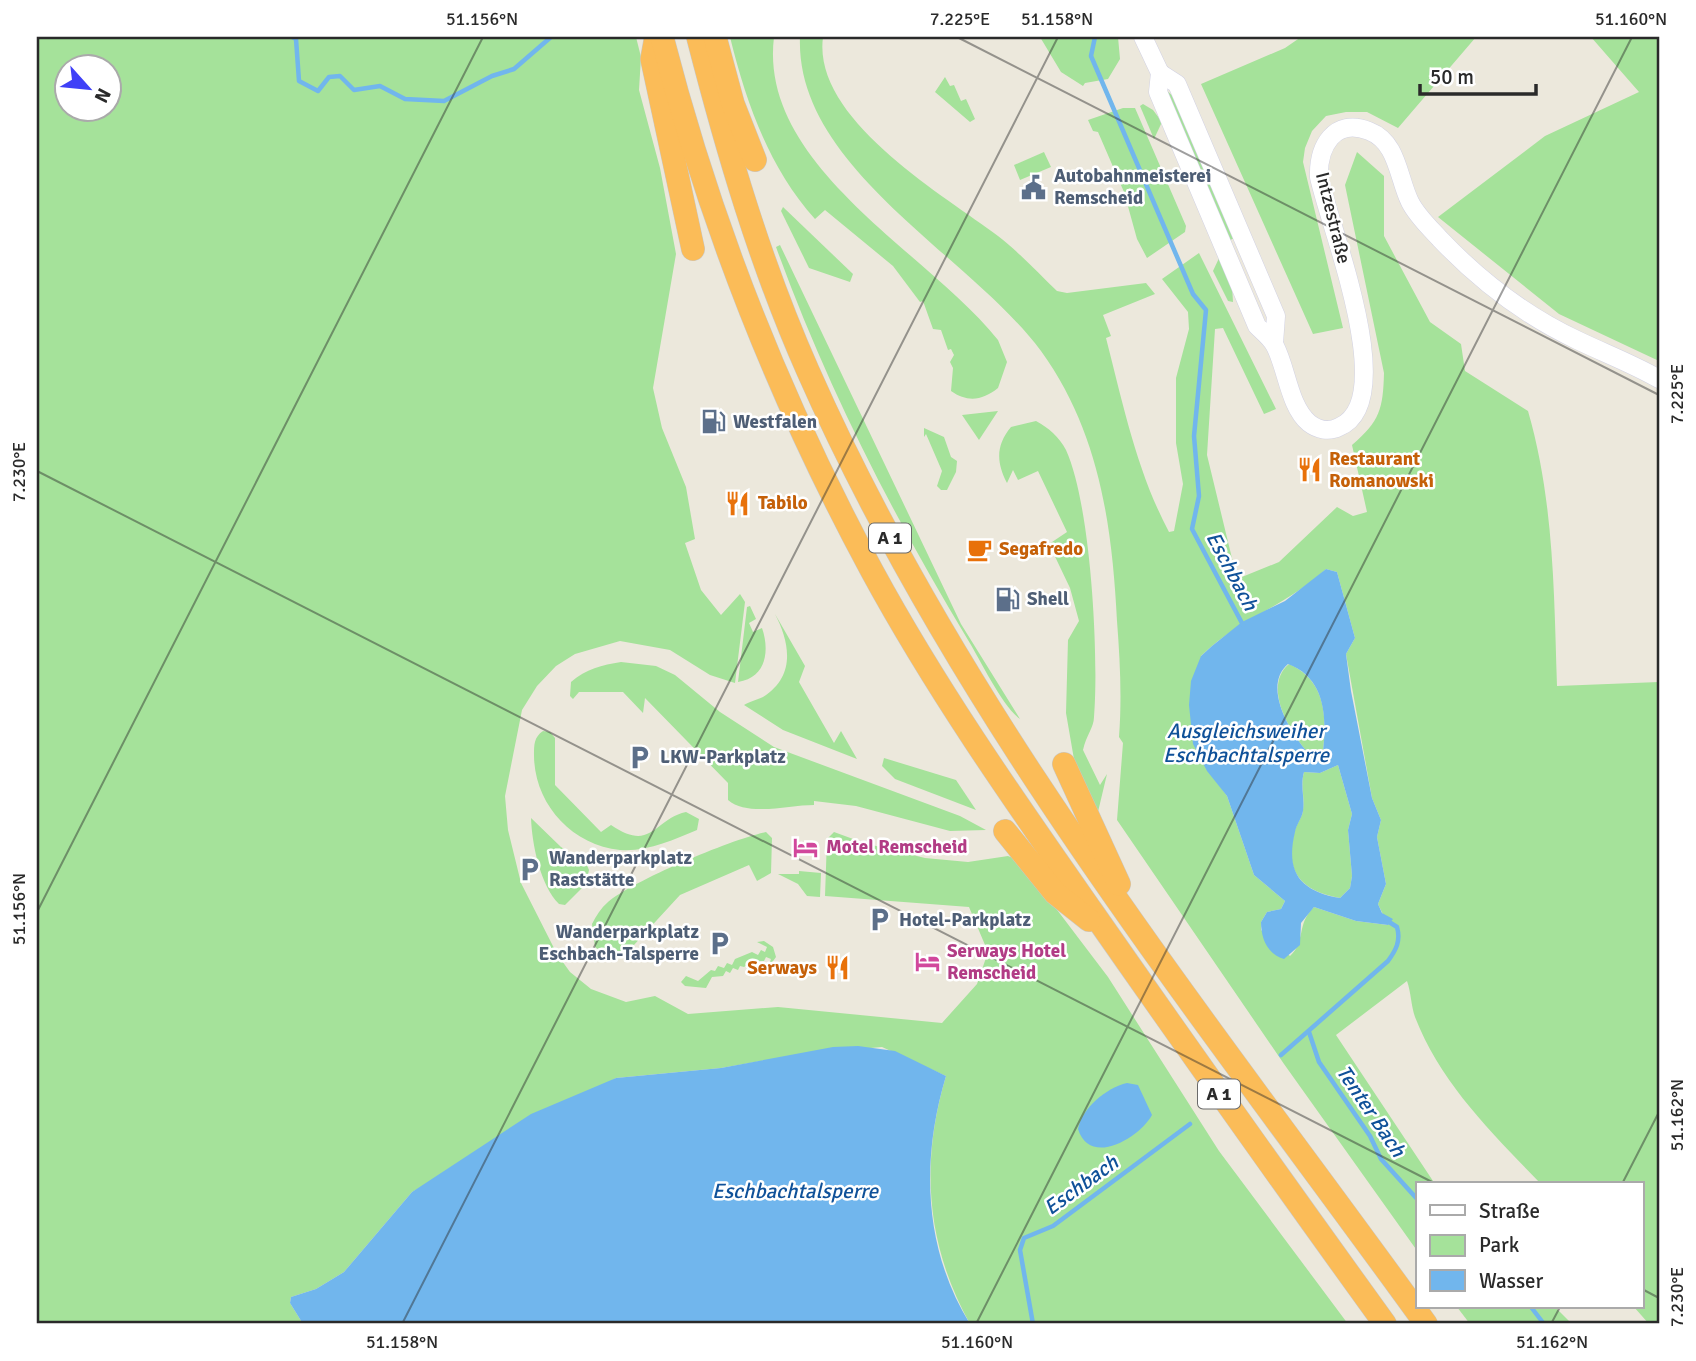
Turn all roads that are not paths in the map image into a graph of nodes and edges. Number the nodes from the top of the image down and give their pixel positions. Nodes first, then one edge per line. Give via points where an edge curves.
1 (656, 37) edge
2 (662, 37) edge
3 (698, 37) edge
4 (715, 37) edge
5 (1143, 37) edge
6 (755, 160) dead end
7 (693, 248) dead end
8 (1659, 379) edge
9 (1064, 764) dead end
10 (1005, 831) dead end
11 (1132, 916) junction
12 (1110, 938) junction
13 (1385, 1324) edge
14 (1426, 1324) edge

1 - 7 highway via 652,59
2 - 12 highway, A 1 via 695,154 747,306 830,489 873,573 993,770
3 - 11 highway, A 1 via 723,136 780,305 854,468 962,661 1069,828
4 - 6 highway via 733,104
5 - 8 main road, Intzestraße via 1160,73 1158,92 1257,326 1274,343 1302,414 1315,427 1338,428 1360,408 1365,383 1355,303 1319,170 1326,141 1354,127 1384,140 1411,205 1484,280 1559,331
9 - 11 highway
10 - 12 highway via 1055,893
11 - 14 highway, A 1
12 - 13 highway, A 1

